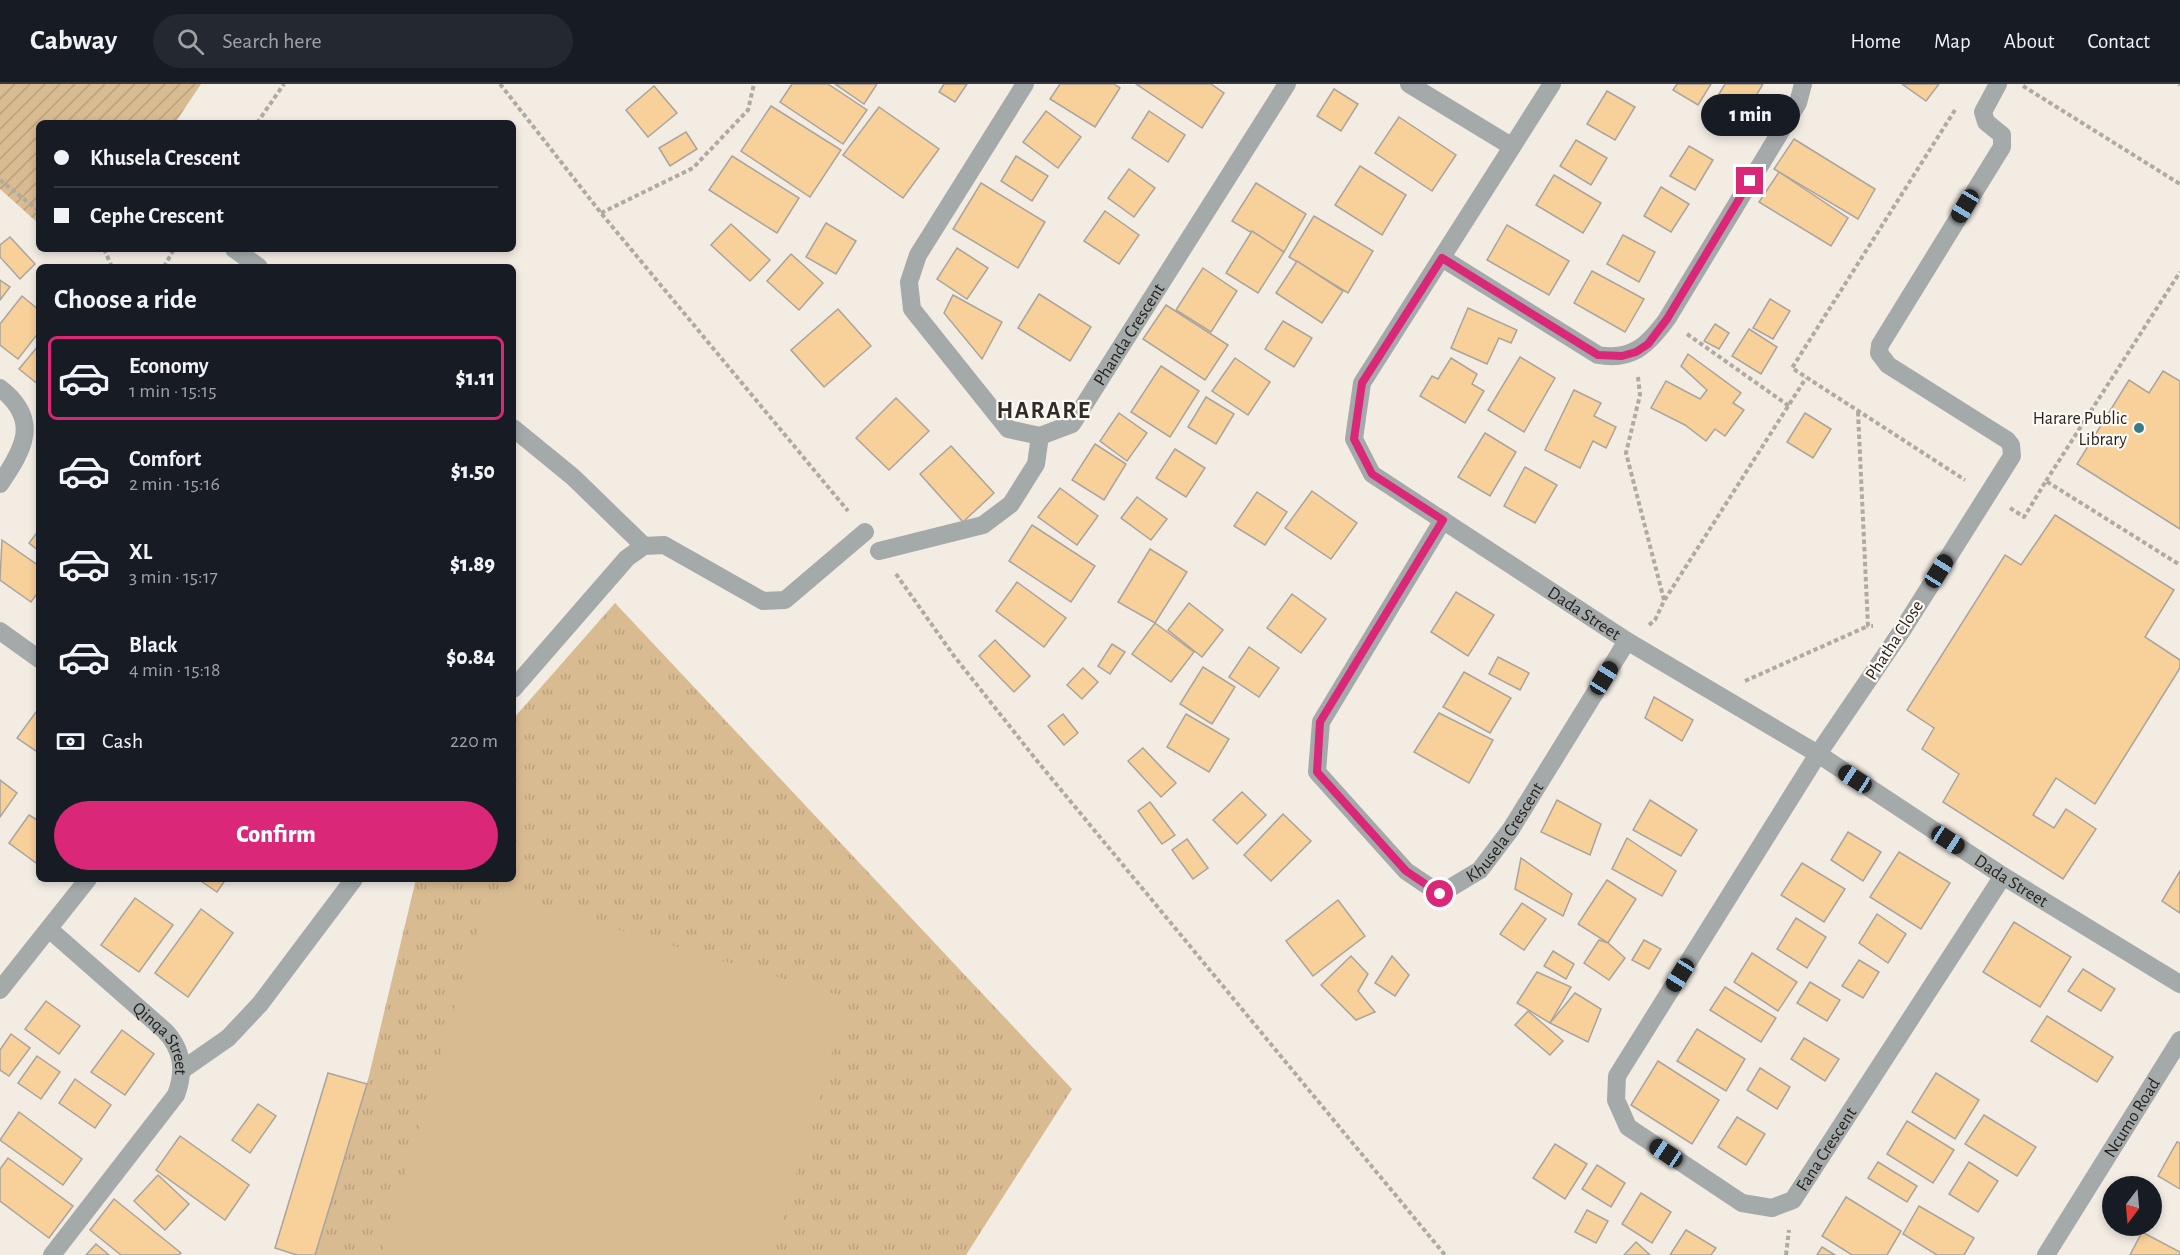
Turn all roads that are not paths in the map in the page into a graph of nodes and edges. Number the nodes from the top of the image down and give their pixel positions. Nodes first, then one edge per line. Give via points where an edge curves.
1 (1025, 84) edge
2 (1287, 84) edge
3 (1409, 84) edge
4 (1552, 84) edge
5 (1803, 84) edge
6 (1998, 84) edge
7 (1511, 146) junction
8 (238, 252) edge
9 (1442, 258) junction
10 (255, 264) edge
11 (0, 388) edge
12 (516, 430) edge
13 (1040, 436) junction
14 (0, 484) edge
15 (1443, 520) junction
16 (865, 532) road end
17 (644, 546) junction
18 (879, 551) road end
19 (0, 631) edge
20 (1628, 641) junction
21 (36, 657) edge
22 (516, 686) edge
23 (1818, 754) junction
24 (2003, 876) junction
25 (86, 882) edge
26 (352, 882) edge
27 (49, 929) junction
28 (2180, 984) edge
29 (0, 990) edge
30 (2180, 1040) edge
31 (182, 1070) junction
32 (52, 1255) edge
33 (2046, 1255) edge

1 - 13 street via 918,255 909,282 912,309 1008,429
2 - 13 street, Phanda Crescent via 1072,424
3 - 7 street
4 - 7 street, Dada Street
5 - 9 street via 1798,103 1667,319 1648,344 1636,352 1598,355
6 - 23 street, Phatha Close via 1983,112 1986,122 2002,135 2002,147 1880,345 1879,353 1888,365 2011,445 2012,456 1903,629
7 - 9 street, Dada Street
8 - 10 street
9 - 15 street, Dada Street via 1362,383 1354,439 1372,474
11 - 14 street via 21,408 26,421 18,455
12 - 17 street via 573,477
13 - 18 street via 1036,464 1011,504 983,525
15 - 20 street, Dada Street
15 - 20 street, Khusela Crescent via 1320,722 1317,772 1406,871 1440,894 1480,870 1511,829
16 - 17 street via 785,600 763,600 664,545
17 - 22 street via 627,558
19 - 21 street
20 - 23 street, Dada Street
23 - 24 street, Dada Street
23 - 24 street, Fana Crescent via 1617,1076 1616,1100 1628,1127 1732,1197 1742,1203 1772,1208 1793,1200
24 - 28 street, Dada Street
25 - 27 street
26 - 31 street via 260,1004 228,1038
27 - 29 street
27 - 31 street, Qinqa Street via 174,1040
30 - 33 street, Ncumo Road
31 - 32 street, Qinqa Street via 176,1095

